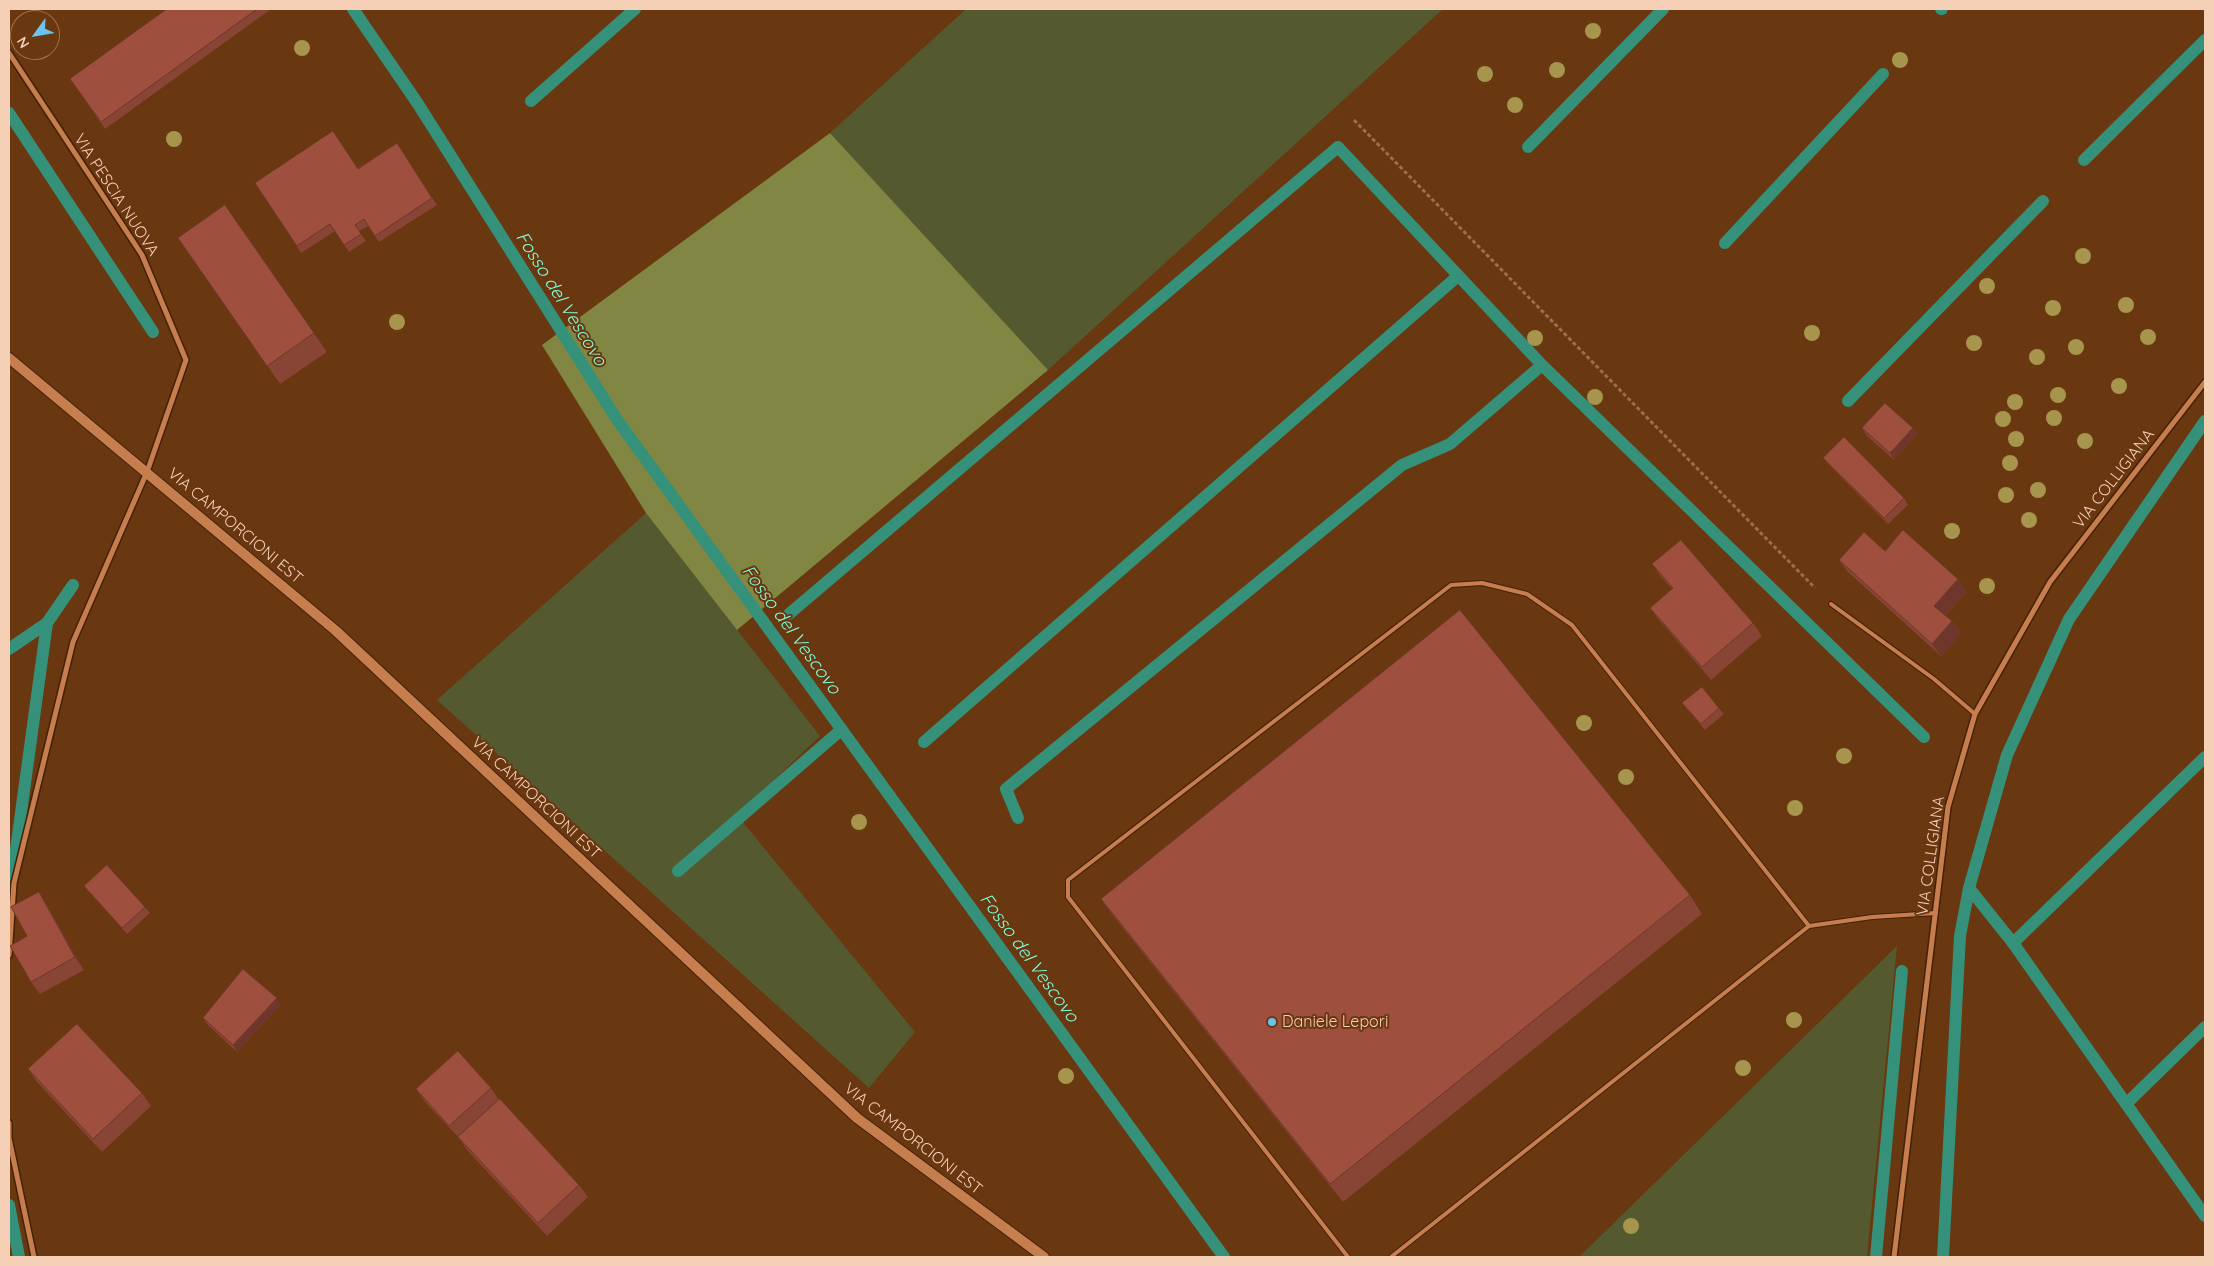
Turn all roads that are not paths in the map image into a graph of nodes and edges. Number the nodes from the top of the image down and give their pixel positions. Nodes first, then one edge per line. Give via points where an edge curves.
1 (9, 53) edge
2 (9, 358) edge
3 (2205, 382) edge
4 (147, 472) junction
5 (1831, 604) road end
6 (1975, 714) junction
7 (1936, 913) junction
8 (1809, 926) junction
9 (9, 955) edge
10 (9, 1123) edge
11 (34, 1257) edge
12 (1044, 1257) edge
13 (1348, 1257) edge
14 (1391, 1257) edge
15 (1894, 1257) edge

1 - 4 street, VIA PESCIA NUOVA via 142,255 186,360
2 - 4 main road, VIA CAMPORCIONI EST
3 - 6 street, VIA COLLIGIANA via 2050,582
4 - 9 street, VIA PESCIA NUOVA via 73,642 14,884
4 - 12 main road, VIA CAMPORCIONI EST via 335,630 857,1118
5 - 6 lane via 1934,679
6 - 7 street, VIA COLLIGIANA via 1948,807
7 - 8 lane via 1872,917
7 - 15 street, VIA COLLIGIANA
8 - 13 lane via 1572,624 1527,594 1482,583 1451,585 1068,880 1068,896
8 - 14 lane
10 - 11 street via 9,1138

